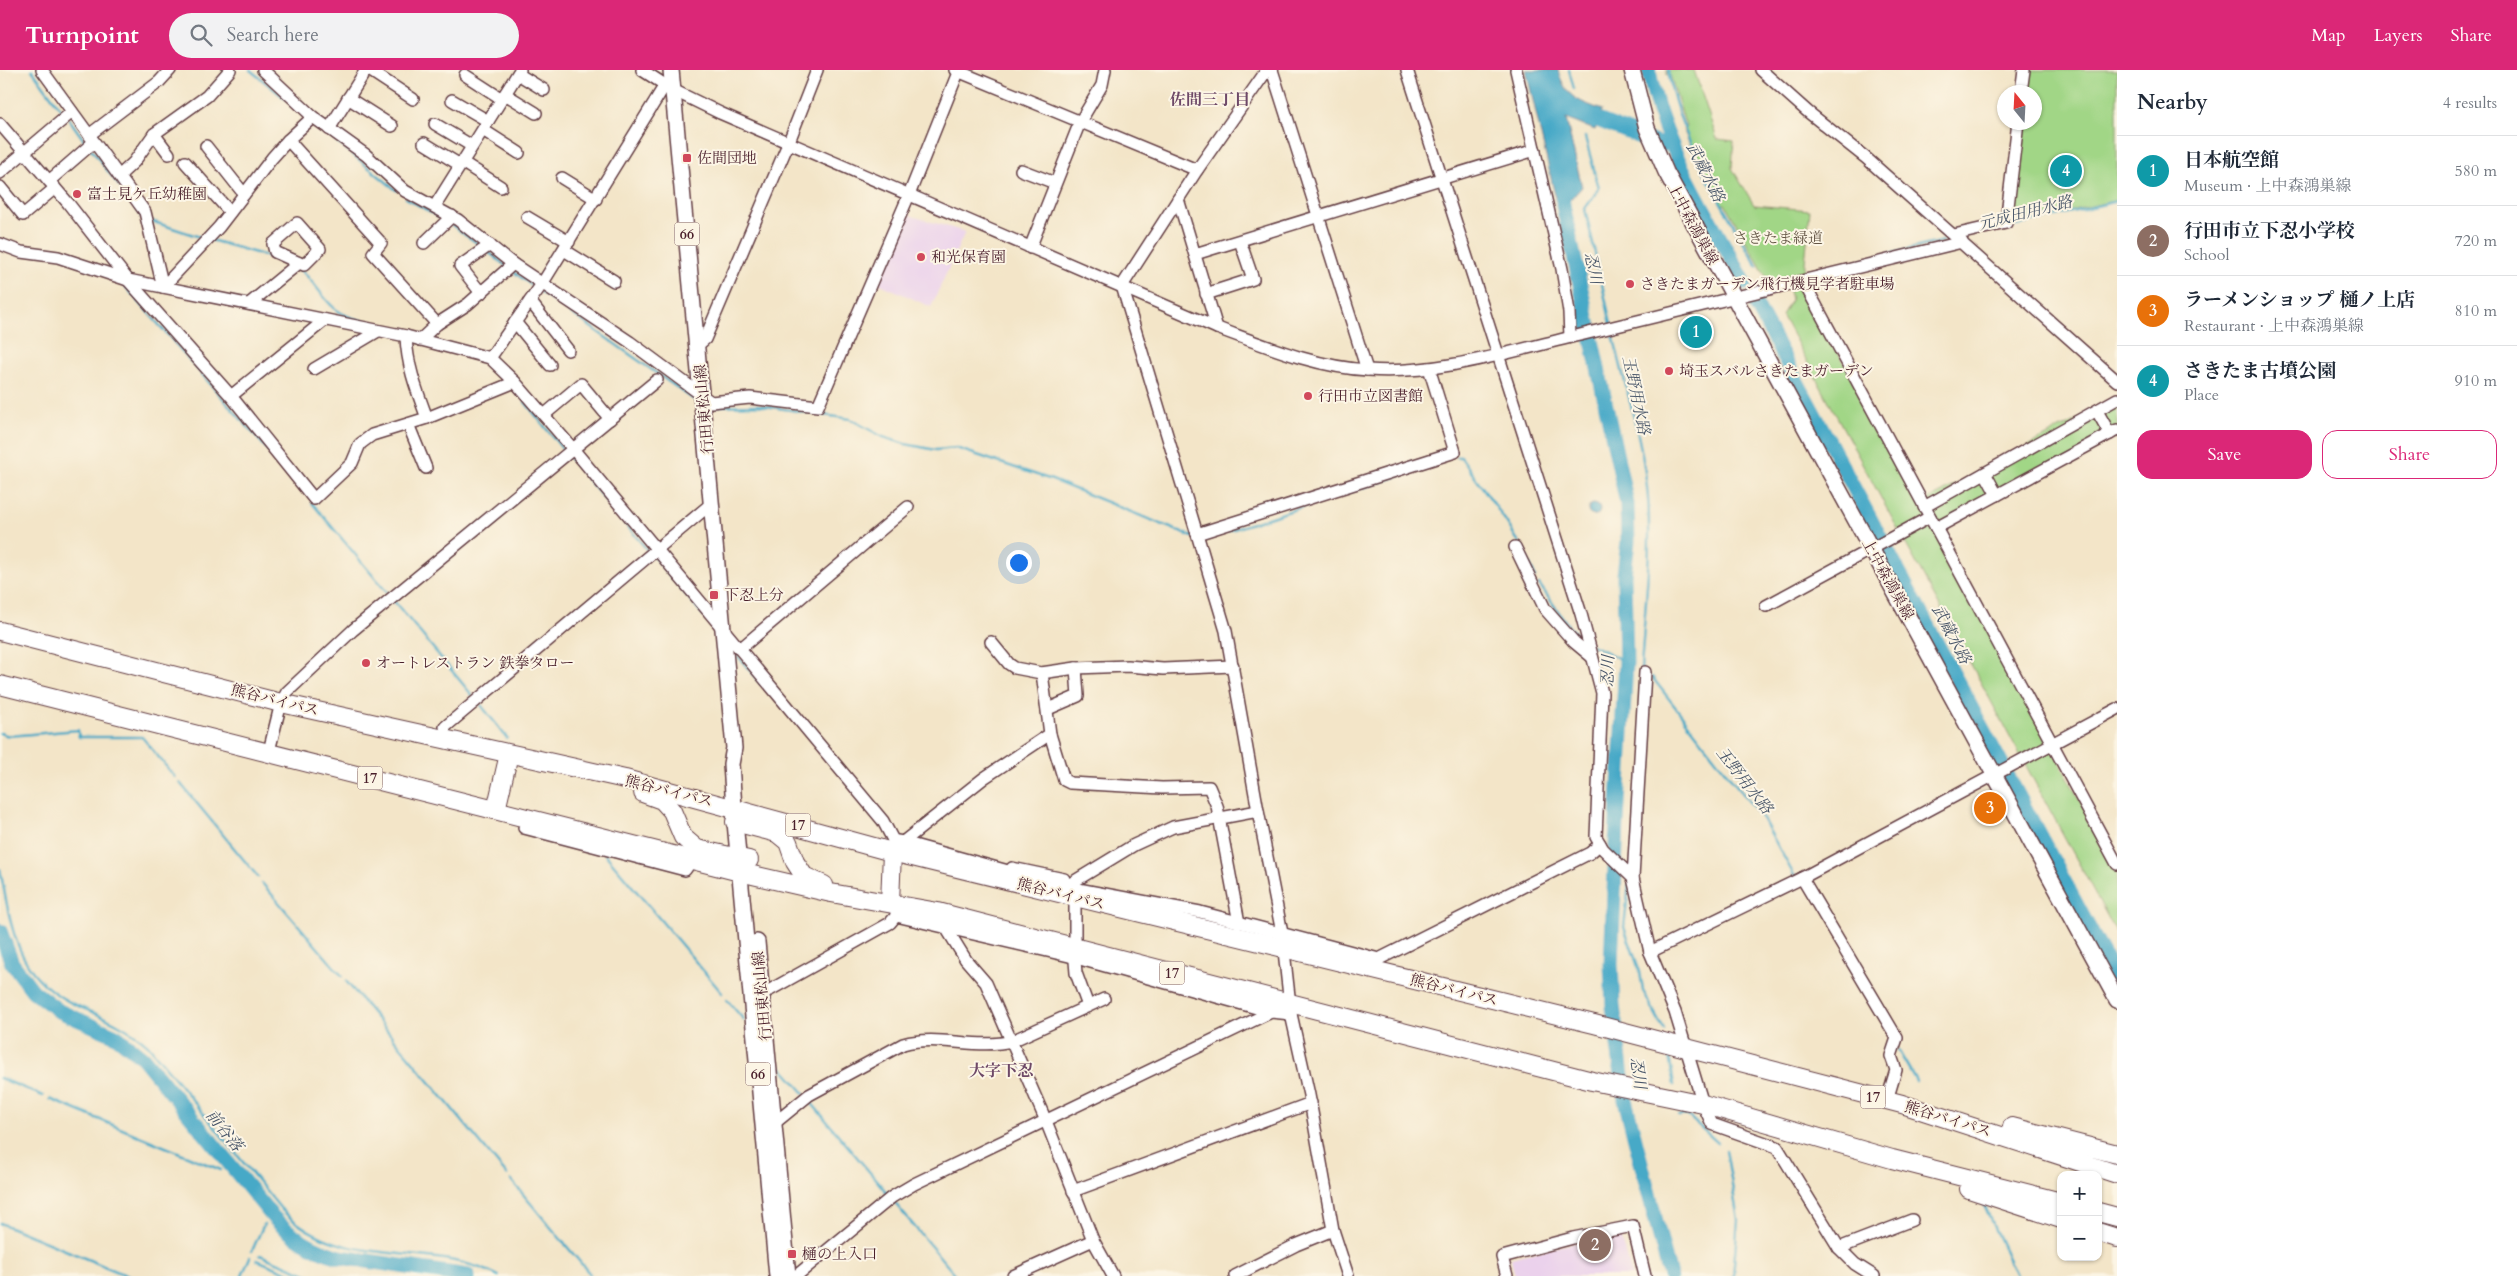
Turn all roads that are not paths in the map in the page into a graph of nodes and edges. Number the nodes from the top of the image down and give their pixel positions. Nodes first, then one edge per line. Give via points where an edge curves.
1 (42, 70) edge
2 (170, 70) edge
3 (230, 70) edge
4 (262, 70) edge
5 (367, 70) edge
6 (642, 70) edge
7 (671, 70) edge
8 (817, 70) edge
9 (1105, 70) edge
10 (1267, 70) edge
11 (1272, 70) edge
12 (1406, 70) edge
13 (1516, 70) edge
14 (1632, 70) edge
15 (1761, 70) edge
16 (2024, 70) edge
17 (518, 71) edge
18 (958, 71) edge
19 (465, 75) dead end
20 (2022, 85) edge
21 (669, 87) junction
22 (544, 90) dead end
23 (504, 96) junction
24 (348, 98) junction
25 (413, 99) dead end
26 (452, 100) dead end
27 (536, 113) dead end
28 (68, 115) junction
29 (314, 117) junction
30 (1080, 122) junction
31 (0, 124) edge
32 (435, 124) dead end
33 (486, 125) junction
34 (392, 126) dead end
35 (329, 129) junction
36 (2017, 130) edge
37 (154, 134) junction
38 (288, 140) junction
39 (90, 142) junction
40 (424, 143) dead end
41 (788, 144) junction
42 (206, 146) dead end
43 (472, 146) junction
44 (1534, 150) junction
45 (24, 153) junction
46 (519, 153) dead end
47 (169, 154) dead end
48 (185, 162) dead end
49 (461, 164) junction
50 (1021, 170) dead end
51 (1197, 170) junction
52 (0, 173) edge
53 (119, 176) junction
54 (562, 178) dead end
55 (1440, 179) junction
56 (1055, 183) junction
57 (52, 184) junction
58 (0, 187) edge
59 (501, 187) dead end
60 (244, 194) junction
61 (909, 196) junction
62 (596, 199) junction
63 (1178, 199) junction
64 (435, 206) junction
65 (230, 212) junction
66 (452, 216) junction
67 (1319, 216) junction
68 (527, 217) dead end
69 (1958, 239) junction
70 (1240, 241) junction
71 (424, 242) dead end
72 (0, 244) edge
73 (490, 245) junction
74 (566, 246) junction
75 (1030, 248) junction
76 (1195, 254) junction
77 (513, 264) junction
78 (295, 266) dead end
79 (128, 280) junction
80 (614, 281) dead end
81 (1803, 281) junction
82 (542, 284) junction
83 (1122, 286) junction
84 (163, 287) junction
85 (481, 292) junction
86 (1206, 294) junction
87 (1738, 298) junction
88 (530, 301) junction
89 (249, 304) junction
90 (325, 320) junction
91 (515, 322) junction
92 (437, 324) junction
93 (1217, 328) junction
94 (378, 331) junction
95 (1572, 337) junction
96 (402, 338) junction
97 (420, 340) junction
98 (698, 345) junction
99 (568, 350) dead end
100 (1498, 355) junction
101 (490, 358) junction
102 (550, 365) dead end
103 (1430, 368) junction
104 (314, 369) dead end
105 (1367, 370) junction
106 (657, 380) dead end
107 (2117, 381) edge
108 (512, 384) junction
109 (231, 396) junction
110 (2117, 399) edge
111 (703, 401) junction
112 (2097, 411) junction
113 (544, 415) junction
114 (428, 418) junction
115 (610, 419) junction
116 (408, 424) junction
117 (2113, 432) edge
118 (569, 453) junction
119 (426, 468) dead end
120 (1985, 473) junction
121 (1997, 495) junction
122 (712, 503) junction
123 (908, 507) dead end
124 (1927, 512) junction
125 (1936, 528) junction
126 (1197, 534) junction
127 (1515, 547) dead end
128 (1875, 548) junction
129 (655, 550) junction
130 (1766, 606) dead end
131 (0, 631) edge
132 (723, 631) junction
133 (991, 642) dead end
134 (740, 649) junction
135 (1592, 657) junction
136 (1233, 666) junction
137 (1076, 668) junction
138 (1645, 672) dead end
139 (1042, 673) junction
140 (0, 685) edge
141 (281, 702) junction
142 (1048, 709) junction
143 (2117, 709) edge
144 (445, 727) dead end
145 (1050, 734) junction
146 (2053, 744) junction
147 (269, 751) junction
148 (509, 754) junction
149 (1998, 774) junction
150 (625, 779) junction
151 (496, 810) junction
152 (1258, 811) junction
153 (740, 816) junction
154 (1219, 818) junction
155 (524, 828) dead end
156 (896, 845) junction
157 (1601, 847) junction
158 (692, 860) junction
159 (2117, 864) edge
160 (744, 866) junction
161 (1634, 878) junction
162 (1802, 878) junction
163 (1065, 883) junction
164 (831, 893) junction
165 (1075, 903) dead end
166 (894, 908) junction
167 (1239, 923) junction
168 (945, 926) junction
169 (1075, 939) dead end
170 (1284, 941) junction
171 (1650, 952) junction
172 (1076, 961) dead end
173 (756, 994) junction
174 (1104, 999) dead end
175 (2117, 1000) edge
176 (1088, 1006) junction
177 (1290, 1009) junction
178 (1271, 1012) junction
179 (1012, 1041) junction
180 (1688, 1049) junction
181 (1894, 1102) junction
182 (1311, 1103) junction
183 (1703, 1104) junction
184 (1046, 1121) junction
185 (769, 1128) junction
186 (2117, 1154) edge
187 (1892, 1159) junction
188 (2117, 1174) edge
189 (1074, 1191) junction
190 (2057, 1201) edge
191 (2102, 1213) edge
192 (2117, 1216) edge
193 (2057, 1218) edge
194 (1912, 1220) dead end
195 (1333, 1230) junction
196 (2102, 1233) edge
197 (2117, 1238) edge
198 (1093, 1240) junction
199 (1840, 1248) junction
200 (1870, 1275) edge
201 (777, 1276) edge
202 (788, 1276) edge
203 (796, 1276) edge
204 (1012, 1276) edge
205 (1113, 1276) edge
206 (1235, 1276) edge
207 (1348, 1276) edge
208 (1507, 1276) edge
209 (1645, 1276) edge

1 - 28 street
2 - 39 street
3 - 37 street via 207,96
4 - 29 street
5 - 24 street
5 - 25 street
6 - 21 street
7 - 21 main road, 行田東松山線 / 66
8 - 41 street
9 - 30 street via 1102,85
10 - 51 street
11 - 67 street
12 - 55 street
13 - 44 street
14 - 87 main road, 上中森鴻巣線 via 1647,128 1659,158
15 - 69 street
16 - 20 street
17 - 22 street
17 - 23 street
18 - 30 street
18 - 61 street
19 - 23 street
21 - 41 street
21 - 62 street
21 - 98 main road, 行田東松山線 / 66
23 - 27 street
23 - 33 street
24 - 34 street
24 - 35 street
26 - 33 street
28 - 39 street
28 - 45 street
29 - 35 street
29 - 38 street
30 - 51 street
30 - 56 street
31 - 45 street
32 - 43 street
33 - 43 street
33 - 46 street
35 - 64 street via 366,155 405,191
36 - 69 street via 2006,223
37 - 47 street
37 - 53 street via 134,162
38 - 60 street
38 - 92 street via 381,243 373,253
39 - 53 street
39 - 57 street
40 - 49 street
41 - 61 street
41 - 98 street via 705,338
42 - 60 street
43 - 49 street
44 - 55 street
44 - 95 street via 1563,278
45 - 52 street
45 - 57 street
48 - 65 street
49 - 59 street
49 - 64 street
50 - 56 street
51 - 63 street
53 - 84 street via 146,213
54 - 62 street
55 - 67 street
55 - 100 street
56 - 75 street
57 - 58 street via 23,215
57 - 79 street
60 - 65 street
61 - 75 street
61 - 111 street via 818,406 750,398
62 - 74 street
63 - 76 street
63 - 83 street
64 - 66 street
65 - 84 street
66 - 71 street
66 - 73 street
67 - 70 street
67 - 105 street
68 - 74 street
69 - 81 street
69 - 107 street
70 - 76 street
70 - 86 street via 1253,279
72 - 79 street
73 - 77 street
73 - 85 street via 460,266
74 - 80 street
74 - 82 street
75 - 83 street
76 - 86 street
77 - 82 street
77 - 85 street
78 - 89 street
79 - 84 street
79 - 109 street
81 - 87 street
81 - 124 street
82 - 88 street
82 - 111 street via 630,342
83 - 93 street
83 - 126 street
84 - 89 street
85 - 92 street
86 - 93 street
87 - 95 street
87 - 128 main road, 上中森鴻巣線
88 - 91 street
88 - 99 street
89 - 90 street
90 - 94 street
90 - 109 street
91 - 101 street
91 - 102 street
92 - 97 street
93 - 105 street via 1311,360
94 - 96 street
94 - 104 street
95 - 100 street
96 - 97 street
96 - 114 street via 412,379
97 - 101 street
98 - 111 main road, 行田東松山線 / 66
100 - 103 street
100 - 135 street
101 - 108 street
103 - 105 street
103 - 126 street via 1455,452
106 - 115 street
108 - 113 street
108 - 114 street
109 - 116 street via 314,499 352,463 360,444 372,434
110 - 112 street
111 - 122 main road, 行田東松山線 / 66
112 - 117 street
112 - 120 street
113 - 115 street via 581,384
113 - 118 street
114 - 116 street
115 - 118 street
116 - 119 street
117 - 121 street
118 - 129 street
118 - 141 street via 353,630 287,692
120 - 121 street
120 - 124 street
121 - 125 street
122 - 129 street
122 - 132 main road, 行田東松山線 / 66
123 - 134 street
124 - 125 street
124 - 128 street
125 - 146 street
126 - 136 street
127 - 135 street via 1545,609
128 - 130 street
128 - 149 main road, 上中森鴻巣線
129 - 132 street
129 - 144 street
131 - 141 highway, 熊谷バイパス / 17
132 - 134 street
132 - 153 main road, 行田東松山線 / 66 via 734,748 731,764
133 - 139 street via 1008,664
134 - 156 street via 884,821
135 - 157 street via 1602,693 1595,819 1596,837
136 - 137 street
136 - 152 street
137 - 139 street
137 - 142 street via 1078,696
138 - 161 street
139 - 142 street
140 - 147 highway, 17
141 - 147 street
141 - 148 highway, 熊谷バイパス / 17
142 - 145 street
143 - 146 street
145 - 154 street via 1064,780 1070,783 1209,787
145 - 156 street via 984,778
146 - 149 street
146 - 159 street
147 - 151 highway, 17
148 - 150 highway, 熊谷バイパス / 17
148 - 151 highway
149 - 162 street
149 - 175 main road, 上中森鴻巣線
150 - 153 highway, 熊谷バイパス / 17
150 - 160 highway, 17 via 639,792 662,800 672,811 683,837 697,849
151 - 158 highway, 17
152 - 154 street
152 - 170 street
153 - 156 highway, 熊谷バイパス / 17
153 - 160 main road, 行田東松山線 / 66
153 - 164 highway, 17 via 777,833 788,842 804,876 824,885
154 - 163 street via 1165,831
154 - 167 street
155 - 158 street via 684,870
156 - 163 street
156 - 166 highway
156 - 170 highway, 熊谷バイパス / 17
157 - 161 street
157 - 170 street via 1378,959
158 - 160 highway, 17
160 - 164 highway, 17
160 - 173 main road, 行田東松山線 / 66
161 - 171 street
162 - 171 street
162 - 181 street via 1896,1038 1891,1056 1896,1070
163 - 167 street
164 - 166 highway, 17
165 - 169 street
166 - 168 street
166 - 173 street via 890,923
166 - 177 highway, 17 via 1067,945
167 - 170 street
168 - 178 street via 1069,956
168 - 179 street via 966,960 986,983
170 - 177 street
170 - 180 highway, 熊谷バイパス / 17
171 - 180 street
172 - 176 street via 1076,973
173 - 185 main road, 行田東松山線 / 66
174 - 176 street
176 - 179 street
177 - 178 street
177 - 182 street
177 - 183 highway, 17
178 - 184 street
179 - 184 street
179 - 185 street via 997,1045 920,1040 903,1044 809,1095
180 - 181 highway, 熊谷バイパス / 17
180 - 183 street
181 - 186 highway, 17 via 1932,1105
181 - 188 highway, 熊谷バイパス / 17
182 - 189 street
182 - 195 street
183 - 187 highway, 17
183 - 199 street via 1712,1124 1777,1147
184 - 189 street
184 - 203 street via 892,1197
185 - 201 main road, 行田東松山線 / 66
185 - 202 main road, 行田東松山線 / 66
187 - 190 highway, 17
187 - 193 highway, 17 via 1910,1170
189 - 198 street
191 - 192 highway
194 - 199 street
195 - 206 street
195 - 207 street
196 - 197 highway
198 - 204 street
198 - 205 street
199 - 200 street
208 - 209 street via 1502,1257 1633,1226

